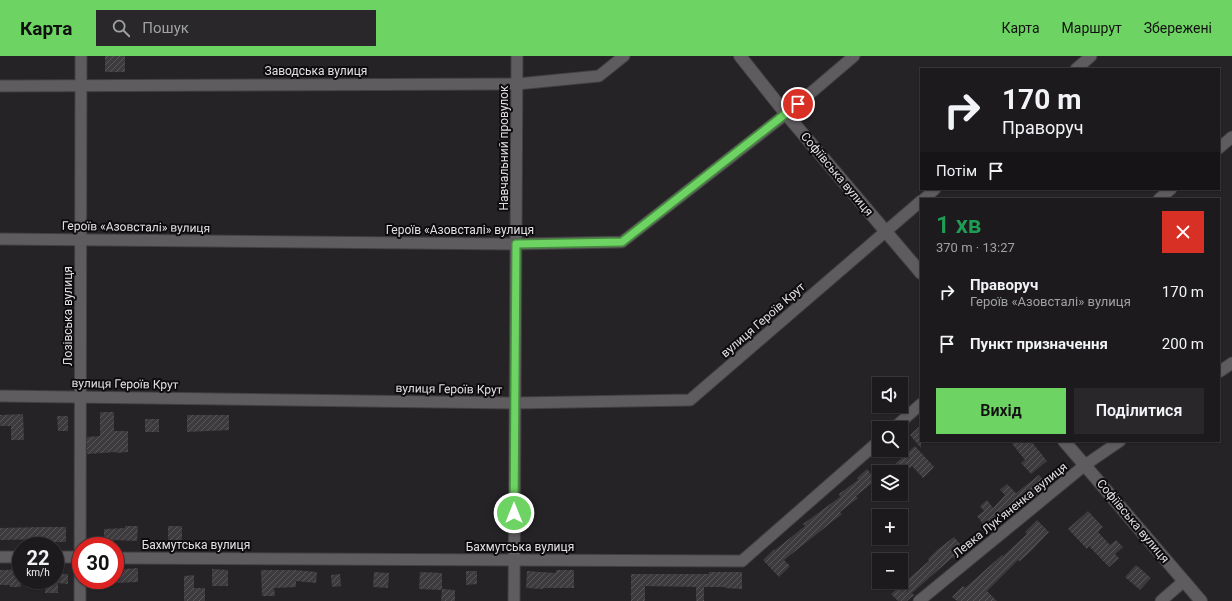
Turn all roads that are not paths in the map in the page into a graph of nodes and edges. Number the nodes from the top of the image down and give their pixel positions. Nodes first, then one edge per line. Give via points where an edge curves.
1 (81, 56) edge
2 (517, 56) edge
3 (624, 56) edge
4 (740, 56) edge
5 (854, 56) edge
6 (1091, 56) edge
7 (1077, 68) edge
8 (517, 84) junction
9 (81, 85) junction
10 (0, 86) edge
11 (786, 114) junction
12 (1232, 137) edge
13 (1220, 147) edge
14 (934, 190) edge
15 (1170, 190) edge
16 (925, 198) edge
17 (1160, 198) edge
18 (920, 202) edge
19 (886, 231) junction
20 (0, 239) edge
21 (81, 239) junction
22 (516, 244) junction
23 (920, 272) edge
24 (1232, 362) edge
25 (1220, 371) edge
26 (0, 396) edge
27 (81, 396) junction
28 (515, 403) junction
29 (920, 405) edge
30 (902, 421) edge
31 (1065, 442) edge
32 (1119, 442) edge
33 (872, 447) edge
34 (1085, 465) junction
35 (81, 537) edge
36 (0, 557) edge
37 (12, 557) edge
38 (124, 558) edge
39 (514, 560) junction
40 (1184, 581) junction
41 (80, 589) edge
42 (80, 601) edge
43 (514, 601) edge
44 (919, 601) edge
45 (1161, 601) edge
46 (1201, 601) edge

1 - 9 street, Лозівська вулиця
2 - 8 street, Навчальний провулок
3 - 8 street, Заводська вулиця via 599,76
4 - 11 street, Софіївська вулиця
5 - 11 street, Героїв «Азовсталі» вулиця
6 - 7 street
8 - 9 street, Заводська вулиця
8 - 22 street, Навчальний провулок
9 - 10 street, Заводська вулиця
9 - 21 street, Лозівська вулиця
11 - 19 street, Софіївська вулиця
11 - 22 street, Героїв «Азовсталі» вулиця via 622,242
12 - 13 street
14 - 16 street
15 - 17 street
18 - 19 street, вулиця Героїв Крут
19 - 23 street, Софіївська вулиця
19 - 28 street, вулиця Героїв Крут via 690,400
20 - 21 street, Героїв «Азовсталі» вулиця
21 - 22 street, Героїв «Азовсталі» вулиця
21 - 27 street, Лозівська вулиця
22 - 28 street, Навчальний провулок
24 - 25 street
26 - 27 street, вулиця Героїв Крут
27 - 28 street, вулиця Героїв Крут
27 - 35 street, Лозівська вулиця
28 - 39 street, Навчальний провулок
29 - 30 street
31 - 34 street, Софіївська вулиця
32 - 34 street, Левка Лук'яненка вулиця
33 - 39 street, Бахмутська вулиця via 742,561
34 - 40 street, Софіївська вулиця
34 - 44 street, Левка Лук'яненка вулиця
36 - 37 street
38 - 39 street, Бахмутська вулиця
39 - 43 street, Навчальний провулок
40 - 45 street
40 - 46 street, Софіївська вулиця
41 - 42 street, Лозівська вулиця

